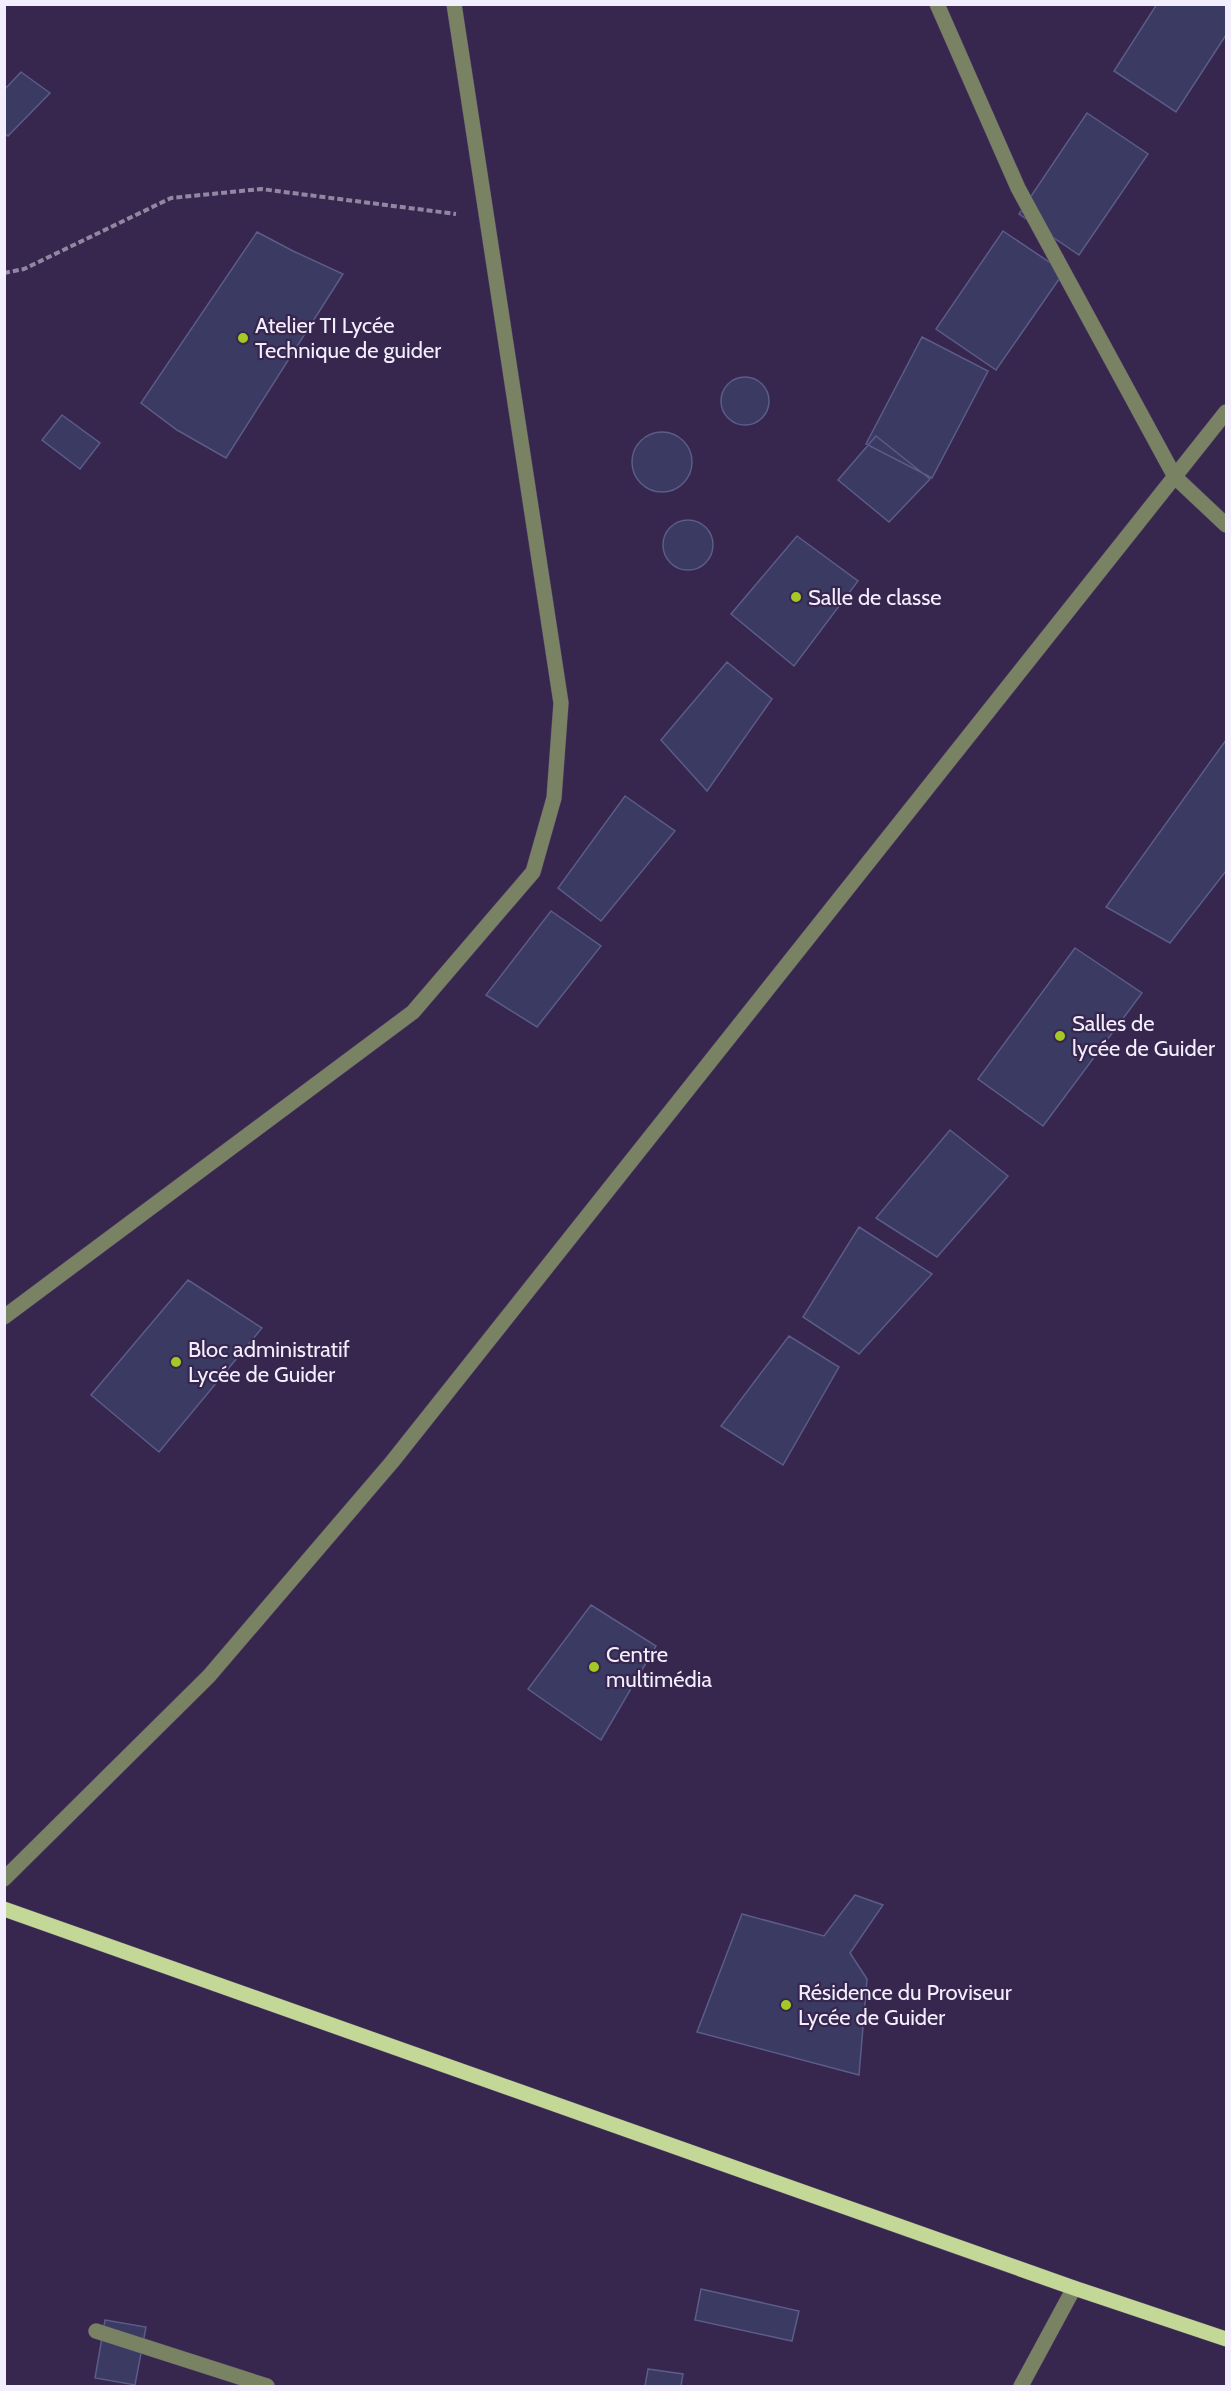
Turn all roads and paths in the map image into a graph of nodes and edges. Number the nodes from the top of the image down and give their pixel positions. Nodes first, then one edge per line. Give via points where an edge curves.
1 (454, 4) edge
2 (936, 4) edge
3 (487, 218) junction
4 (4, 273) edge
5 (1227, 412) edge
6 (1175, 477) junction
7 (1227, 525) edge
8 (4, 1317) edge
9 (4, 1879) edge
10 (4, 1909) edge
11 (1074, 2288) junction
12 (96, 2331) dead end
13 (1227, 2339) edge
14 (267, 2386) edge
15 (1021, 2386) edge

1 - 3 street
2 - 6 street via 1018,188
3 - 4 path via 261,189 171,198 24,269
3 - 8 street via 561,703 554,798 533,872 413,1012
5 - 6 street
6 - 7 street
6 - 9 street via 392,1462 208,1676
10 - 11 main road
11 - 13 main road
11 - 15 street
12 - 14 street

